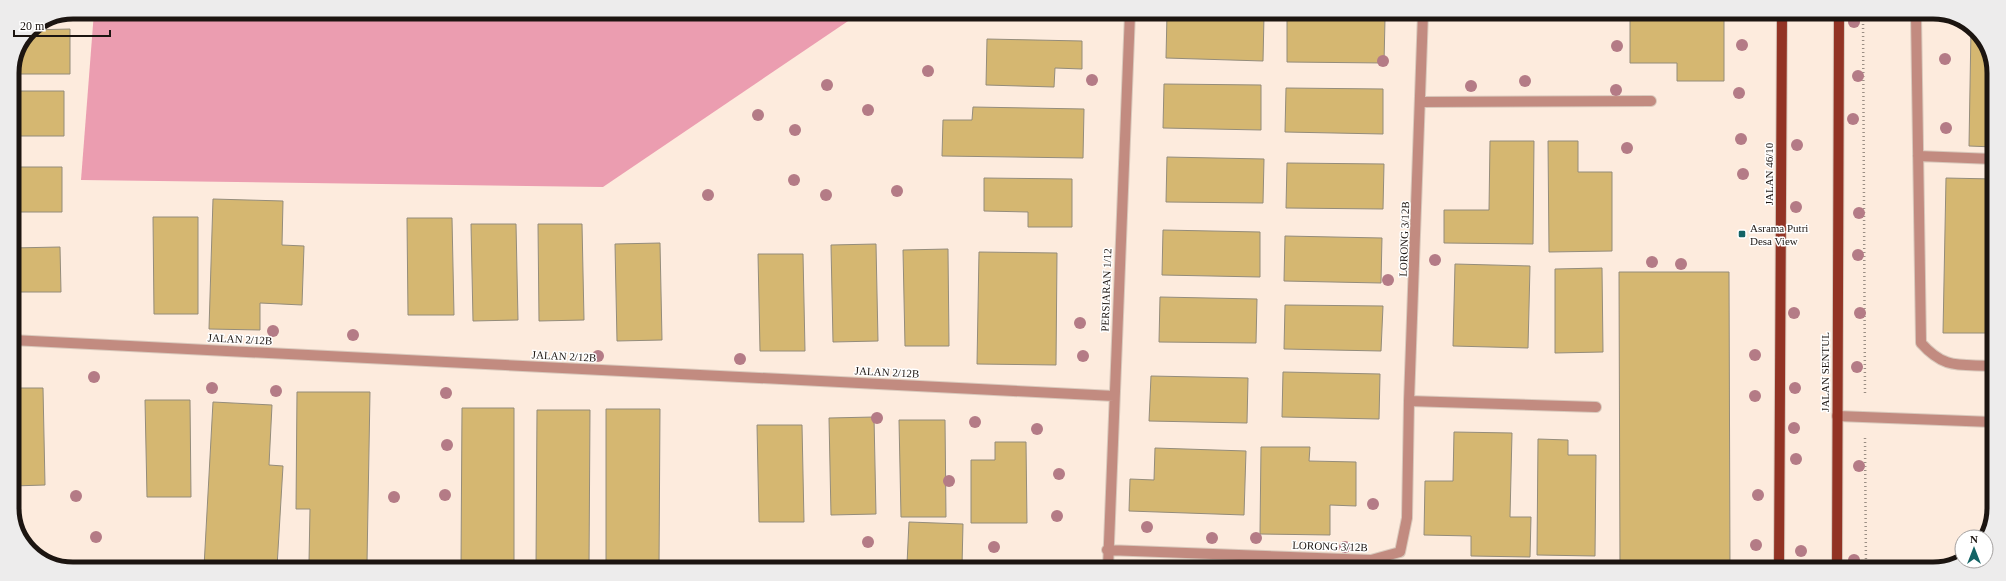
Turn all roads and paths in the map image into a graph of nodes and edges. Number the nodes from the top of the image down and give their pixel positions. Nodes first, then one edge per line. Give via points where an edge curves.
1 (1130, 19) edge
2 (1423, 19) edge
3 (1782, 19) edge
4 (1839, 19) edge
5 (1863, 19) edge
6 (1916, 19) edge
7 (1651, 101) dead end
8 (1421, 102) junction
9 (1918, 156) junction
10 (1987, 159) edge
11 (19, 340) edge
12 (1987, 366) edge
13 (1114, 396) junction
14 (1409, 401) junction
15 (1596, 407) dead end
16 (1837, 416) junction
17 (1865, 417) junction
18 (1987, 422) edge
19 (1108, 550) junction
20 (1108, 562) edge
21 (1779, 562) edge
22 (1837, 562) edge
23 (1866, 562) edge

1 - 13 street, PERSIARAN 1/12
2 - 8 street, LORONG 3/12B
3 - 21 main road, JALAN 46/10
4 - 16 main road, JALAN SENTUL
5 - 17 path
6 - 9 street
7 - 8 street
8 - 14 street, LORONG 3/12B
9 - 10 street
9 - 12 street via 1921,343 1933,356 1946,364
11 - 13 street, JALAN 2/12B
13 - 19 street, PERSIARAN 1/12
14 - 15 street
14 - 19 street, LORONG 3/12B via 1407,518 1400,552 1371,560
16 - 17 street
16 - 22 main road, JALAN SENTUL
17 - 18 street
17 - 23 path
19 - 20 street, PERSIARAN 1/12

